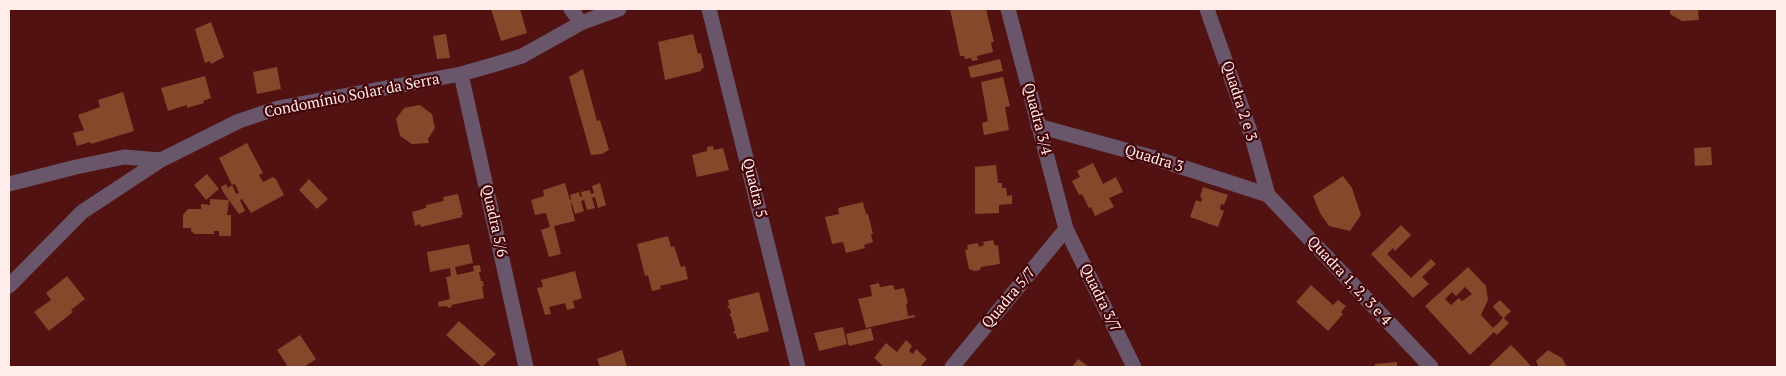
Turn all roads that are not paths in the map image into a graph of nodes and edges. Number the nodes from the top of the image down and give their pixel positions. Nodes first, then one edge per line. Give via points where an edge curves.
1 (571, 9) edge
2 (618, 9) edge
3 (709, 9) edge
4 (1008, 9) edge
5 (1207, 9) edge
6 (580, 23) junction
7 (461, 74) junction
8 (1038, 126) junction
9 (161, 160) junction
10 (9, 184) edge
11 (1268, 195) junction
12 (1066, 229) junction
13 (9, 286) edge
14 (526, 367) edge
15 (798, 367) edge
16 (952, 367) edge
17 (1134, 367) edge
18 (1431, 367) edge

1 - 6 street
2 - 6 street, Condomínio Solar da Serra
3 - 15 street, Quadra 5
4 - 8 street, Quadra 3/4
5 - 11 street, Quadra 2 e 3 via 1252,138
6 - 7 street, Condomínio Solar da Serra via 522,56
7 - 9 street, Condomínio Solar da Serra via 278,108 239,121
7 - 14 street, Quadra 5/6
8 - 11 street, Quadra 3
8 - 12 street, Quadra 3/4
9 - 10 street via 124,157
9 - 13 street, Condomínio Solar da Serra via 82,212
11 - 18 street, Quadra 1, 2, 3 e 4
12 - 16 street, Quadra 5/7
12 - 17 street, Quadra 3/7

